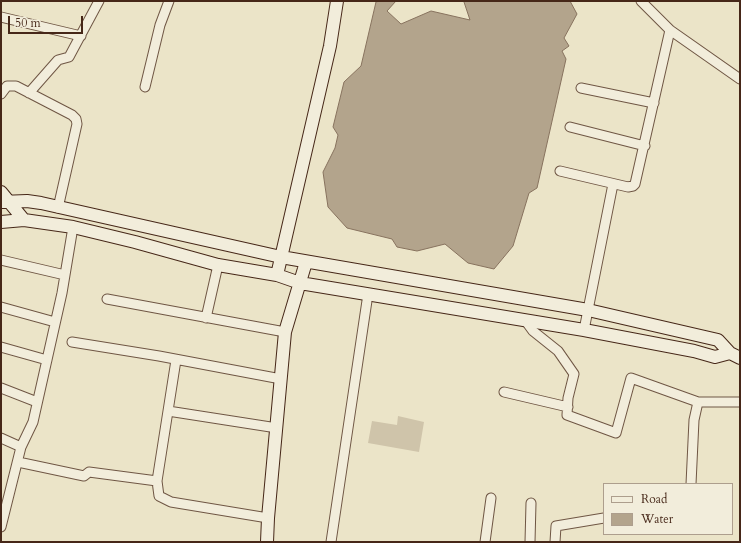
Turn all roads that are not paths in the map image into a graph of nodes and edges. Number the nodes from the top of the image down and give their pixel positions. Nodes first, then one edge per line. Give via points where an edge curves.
1 (99, 1) edge
2 (170, 1) edge
3 (337, 1) edge
4 (641, 1) edge
5 (1, 18) edge
6 (670, 30) junction
7 (81, 36) junction
8 (740, 79) edge
9 (145, 87) dead end
10 (581, 88) dead end
11 (29, 93) junction
12 (1, 94) edge
13 (654, 103) junction
14 (570, 127) dead end
15 (644, 146) junction
16 (560, 171) dead end
17 (613, 184) junction
18 (4, 198) edge
19 (58, 208) junction
20 (24, 220) junction
21 (1, 222) edge
22 (72, 227) junction
23 (281, 257) junction
24 (1, 260) edge
25 (306, 262) junction
26 (218, 265) junction
27 (65, 274) junction
28 (277, 275) junction
29 (300, 283) junction
30 (368, 294) junction
31 (107, 300) dead end
32 (1, 307) edge
33 (588, 310) junction
34 (206, 318) junction
35 (525, 320) junction
36 (55, 322) junction
37 (584, 330) junction
38 (285, 332) junction
39 (72, 342) dead end
40 (1, 347) edge
41 (735, 355) edge
42 (47, 360) junction
43 (176, 360) junction
44 (281, 380) junction
45 (1, 388) edge
46 (504, 392) dead end
47 (37, 402) junction
48 (698, 402) junction
49 (740, 402) edge
50 (568, 407) junction
51 (168, 411) junction
52 (277, 428) junction
53 (1, 438) edge
54 (21, 447) junction
55 (18, 462) junction
56 (157, 481) junction
57 (691, 483) edge
58 (491, 498) dead end
59 (531, 503) dead end
60 (268, 518) junction
61 (603, 518) edge
62 (1, 527) edge
63 (266, 542) edge
64 (331, 542) edge
65 (485, 542) edge
66 (530, 542) edge
67 (555, 542) edge

1 - 7 street
2 - 9 street via 160,25
3 - 23 street via 330,46
4 - 6 street
5 - 7 street
6 - 8 street
6 - 13 street
7 - 11 street via 69,57 58,60
10 - 13 street
11 - 12 street via 11,85
11 - 19 street via 76,119
13 - 15 street
14 - 15 street
15 - 17 street via 635,184 628,187
16 - 17 street
17 - 33 street
18 - 19 street
18 - 20 street
19 - 23 street
20 - 21 street
20 - 22 street
22 - 26 street
22 - 27 street
23 - 25 street
23 - 28 street
24 - 27 street
25 - 29 street
25 - 33 street
26 - 28 street
26 - 34 street
27 - 36 street
28 - 29 street
29 - 30 street
29 - 38 street
30 - 35 street
30 - 64 street
31 - 34 street
32 - 36 street
33 - 37 street
33 - 41 street via 718,340
34 - 38 street
35 - 37 street
35 - 50 street via 533,331 558,351 574,374
36 - 42 street
37 - 41 street via 694,351 714,358
38 - 44 street
39 - 43 street
40 - 42 street
42 - 47 street
43 - 44 street
43 - 51 street
44 - 52 street
45 - 47 street
46 - 50 street
47 - 54 street via 33,422
48 - 49 street
48 - 50 street via 631,378 616,433 567,415
48 - 57 street via 694,420
51 - 52 street
51 - 56 street
52 - 60 street
53 - 54 street
54 - 55 street
55 - 56 street via 84,476 89,472
55 - 62 street
56 - 60 street via 159,496 171,502
58 - 65 street
59 - 66 street
60 - 63 street
61 - 67 street via 556,526

